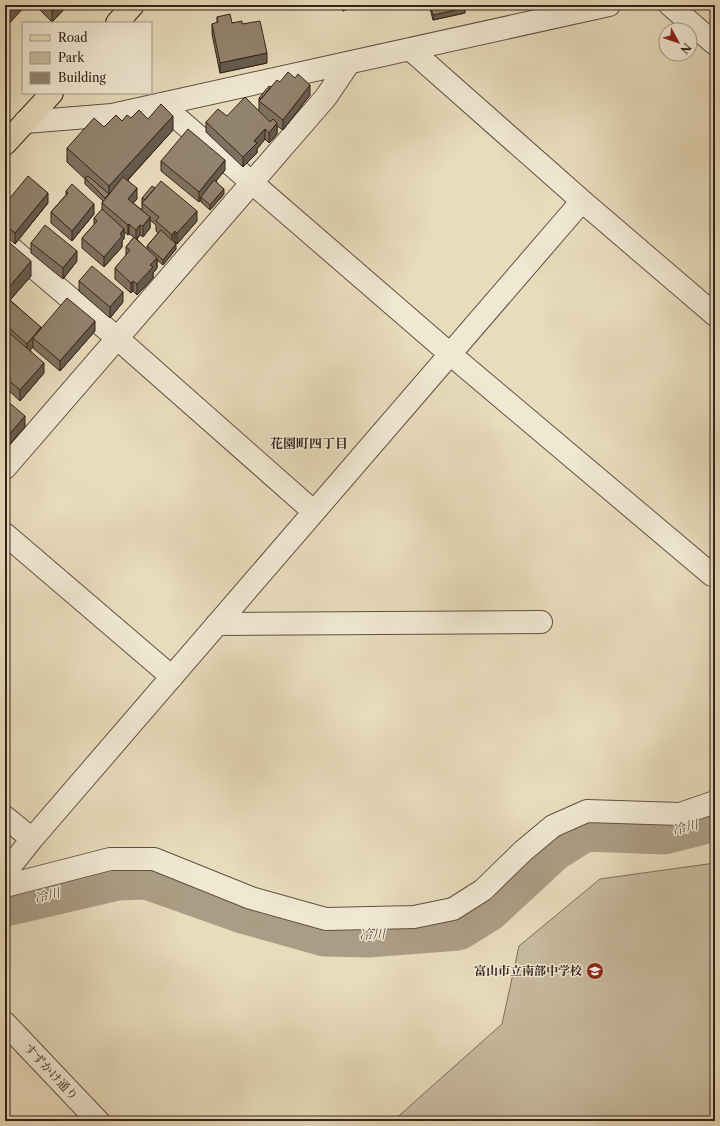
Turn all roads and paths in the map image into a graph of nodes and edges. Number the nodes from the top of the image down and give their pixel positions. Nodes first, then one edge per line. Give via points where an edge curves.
1 (133, 5) edge
2 (609, 5) edge
3 (670, 5) edge
4 (118, 22) edge
5 (715, 44) edge
6 (410, 49) junction
7 (349, 63) junction
8 (51, 94) edge
9 (161, 104) junction
10 (25, 122) junction
11 (5, 144) edge
12 (252, 182) junction
13 (582, 201) junction
14 (5, 243) edge
15 (715, 315) edge
16 (117, 338) junction
17 (450, 354) junction
18 (5, 468) edge
19 (313, 511) junction
20 (5, 534) edge
21 (715, 571) edge
22 (541, 622) dead end
23 (217, 624) junction
24 (172, 677) junction
25 (715, 802) edge
26 (5, 817) edge
27 (32, 839) junction
28 (5, 873) edge
29 (5, 886) edge
30 (5, 1023) edge
31 (98, 1121) edge

1 - 4 main road
2 - 6 street
3 - 5 street
6 - 7 street
6 - 13 street
7 - 9 street
7 - 12 street via 326,97
8 - 10 main road
9 - 10 street via 112,115
9 - 12 street
10 - 11 main road
12 - 16 street
12 - 17 street
13 - 15 street
13 - 17 street
14 - 16 street
16 - 18 street
16 - 19 street
17 - 19 street
17 - 21 street via 712,575
19 - 23 street
20 - 24 street
22 - 23 street
23 - 24 street
24 - 27 street
25 - 29 street via 680,814 587,811 554,826 523,850 483,890 452,910 414,917 326,919 251,898 154,859 110,859
26 - 27 street
27 - 28 street
30 - 31 street, すずかけ通り

